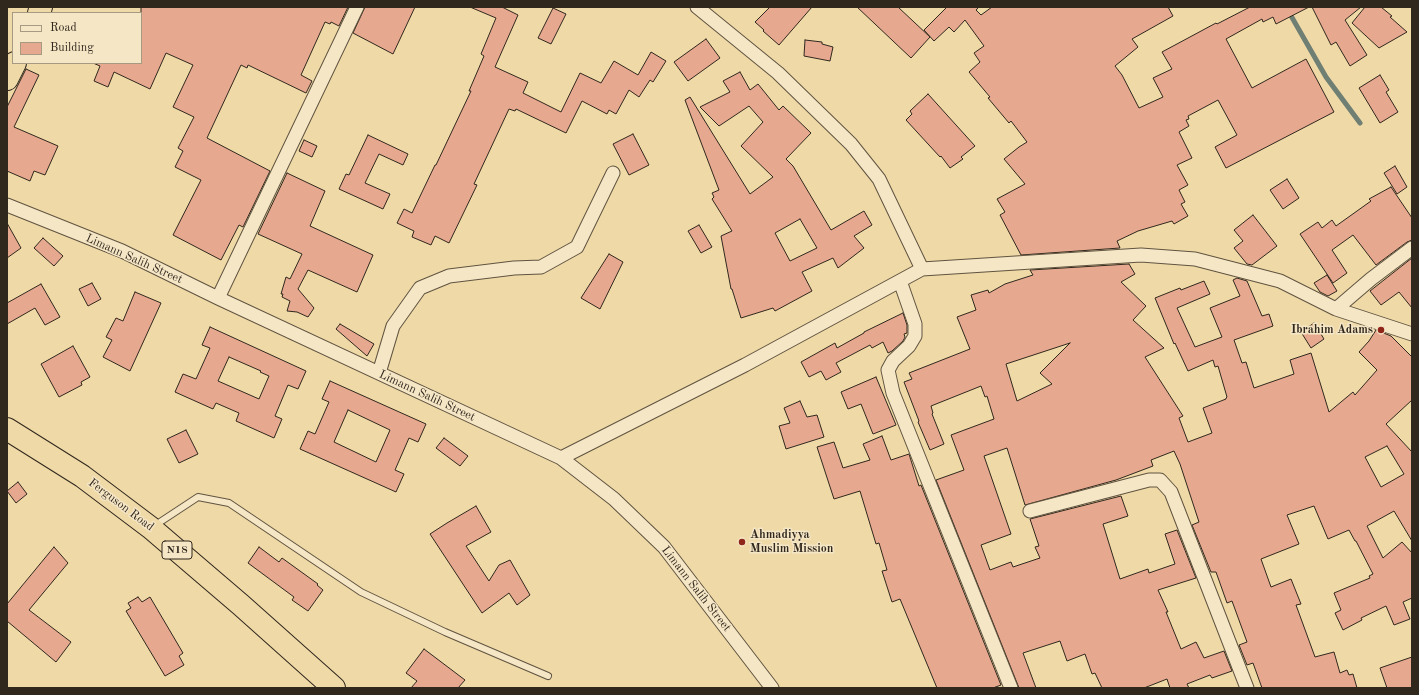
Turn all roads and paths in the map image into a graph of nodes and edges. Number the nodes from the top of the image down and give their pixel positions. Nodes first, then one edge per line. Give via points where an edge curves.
1 (357, 7) edge
2 (697, 7) edge
3 (15, 64) edge
4 (7, 80) edge
5 (613, 173) dead end
6 (7, 205) edge
7 (1412, 248) edge
8 (922, 269) junction
9 (900, 281) junction
10 (218, 298) junction
11 (1336, 309) junction
12 (1412, 334) edge
13 (379, 373) junction
14 (7, 429) edge
15 (561, 458) junction
16 (1030, 511) dead end
17 (151, 528) junction
18 (548, 676) dead end
19 (334, 688) edge
20 (772, 688) edge
21 (1011, 688) edge
22 (1247, 688) edge

1 - 10 street
2 - 8 street via 778,73 850,144 879,179
3 - 4 highway
5 - 13 street via 577,247 541,267 449,276 420,288 393,326
6 - 10 street, Limann Salih Street via 122,251
7 - 11 street
8 - 9 street
8 - 11 street via 1141,255 1196,259 1280,281
9 - 15 street via 745,365
9 - 21 street via 915,324 915,336 888,370 893,393
10 - 13 street, Limann Salih Street
11 - 12 street
13 - 15 street, Limann Salih Street
14 - 17 highway, Ferguson Road / N18 via 82,476
15 - 20 street, Limann Salih Street via 614,499 664,547
16 - 22 street via 1149,480 1160,480 1171,492
17 - 18 lane via 198,497 229,503 361,592 444,632
17 - 19 highway, Ferguson Road / N18

